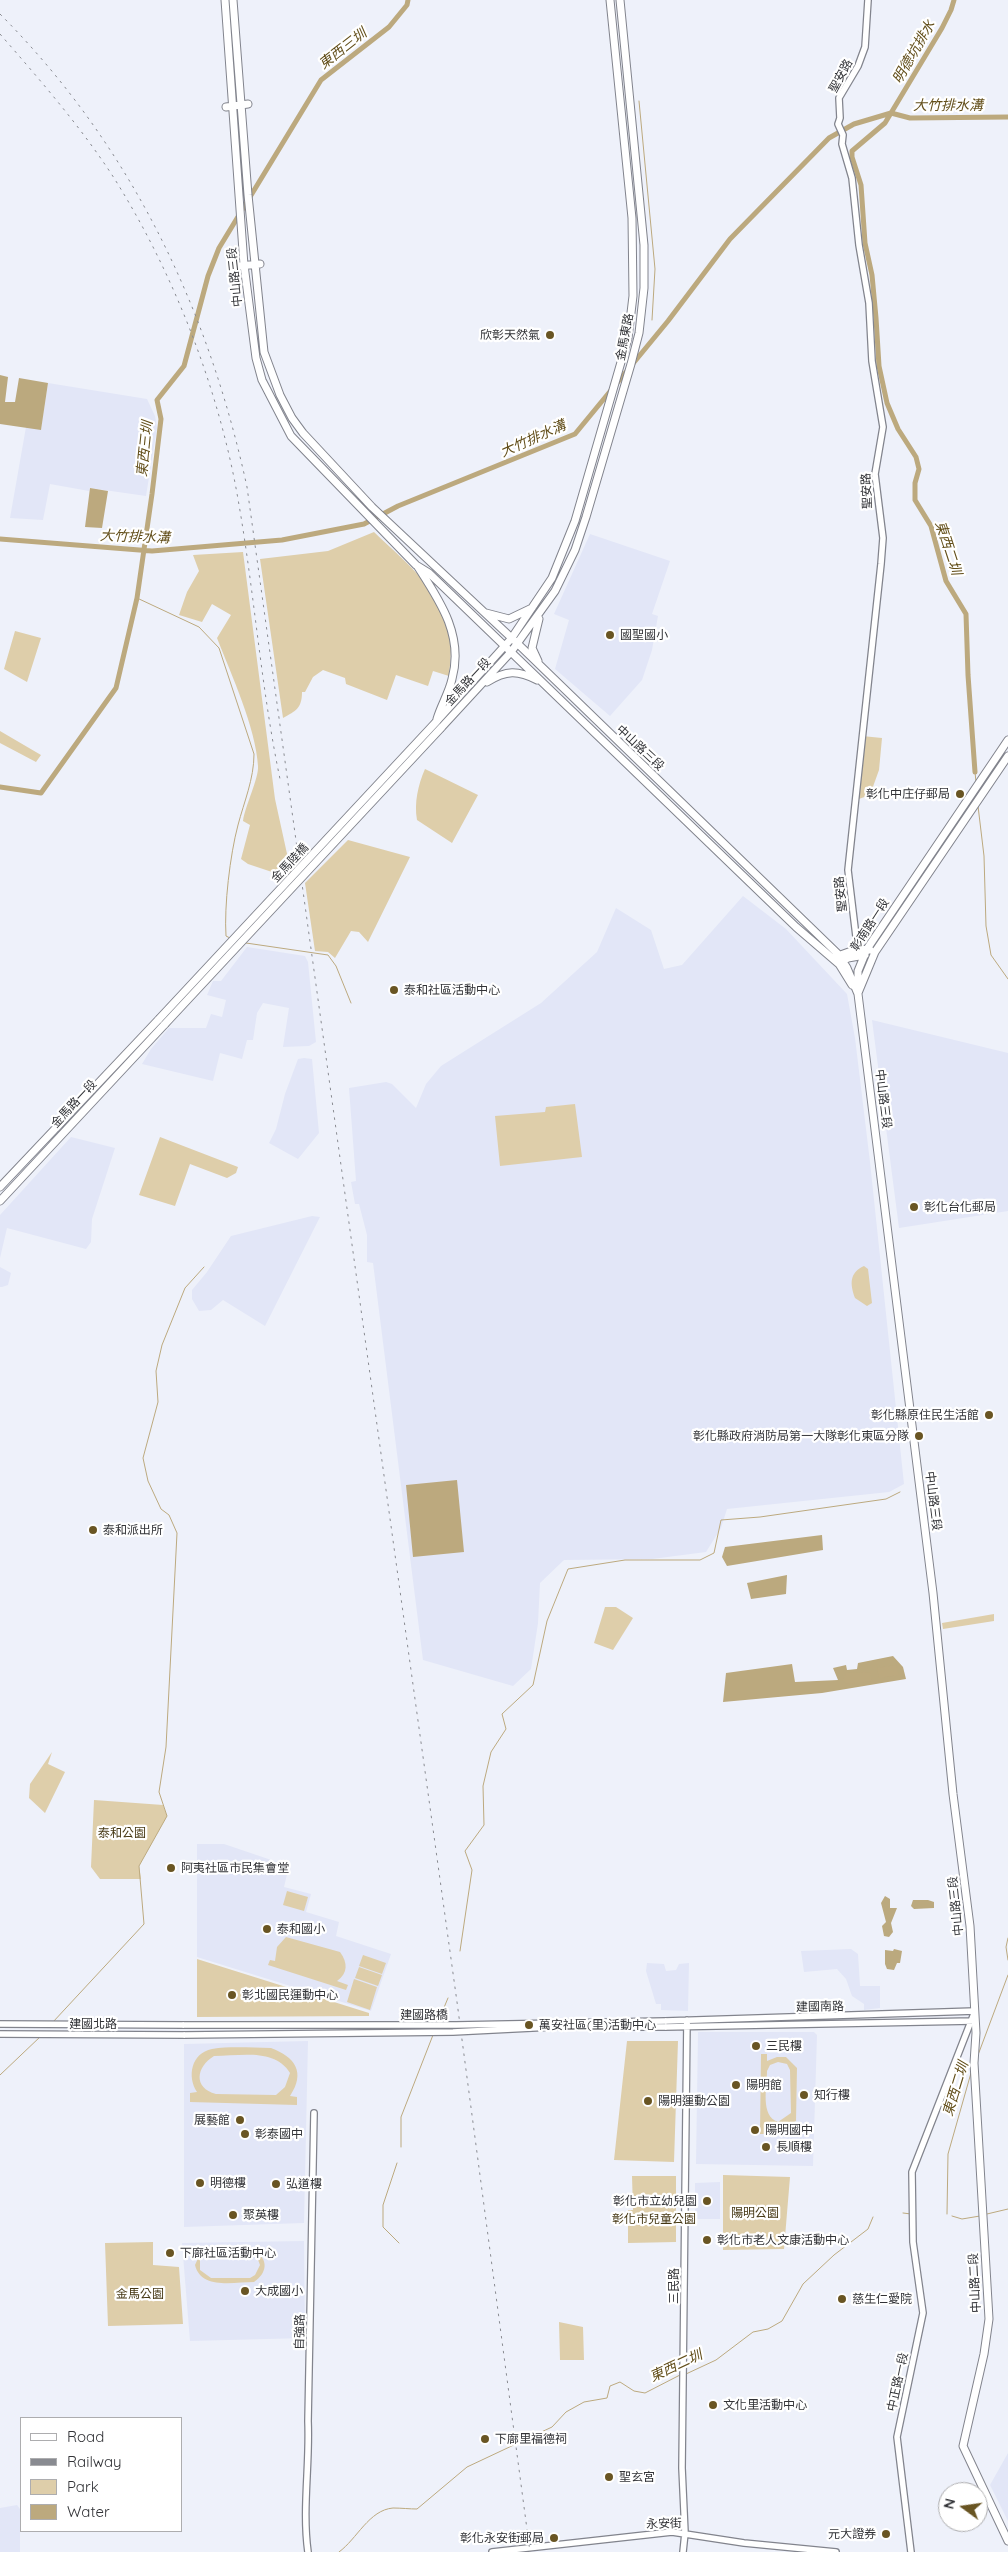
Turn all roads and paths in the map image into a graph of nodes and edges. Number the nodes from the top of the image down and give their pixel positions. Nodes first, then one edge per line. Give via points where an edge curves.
1 (225, 0) edge
2 (232, 0) edge
3 (610, 0) edge
4 (620, 0) edge
5 (868, 0) edge
6 (237, 106) junction
7 (257, 264) junction
8 (241, 266) junction
9 (416, 565) junction
10 (534, 607) junction
11 (484, 613) junction
12 (541, 614) junction
13 (511, 639) junction
14 (518, 644) junction
15 (506, 646) junction
16 (512, 652) junction
17 (545, 672) junction
18 (545, 684) junction
19 (478, 688) junction
20 (438, 725) junction
21 (1008, 740) edge
22 (1008, 756) edge
23 (875, 952) junction
24 (861, 954) junction
25 (838, 959) junction
26 (858, 994) junction
27 (162, 1021) junction
28 (0, 1187) edge
29 (0, 1201) edge
30 (976, 2012) junction
31 (973, 2021) junction
32 (687, 2023) junction
33 (0, 2024) edge
34 (665, 2024) junction
35 (184, 2025) joint
36 (0, 2034) edge
37 (185, 2035) joint
38 (314, 2113) dead end
39 (685, 2533) junction
40 (1008, 2541) edge
41 (308, 2552) edge
42 (492, 2552) edge
43 (684, 2552) edge
44 (836, 2552) edge
45 (912, 2552) edge

1 - 6 main road, 中山路三段
2 - 6 main road, 中山路三段
3 - 10 main road, 金馬東路 via 632,218 633,296 628,338 572,528 552,578
4 - 12 main road, 金馬東路 via 644,245 639,333 581,534 565,572
5 - 24 street, 聖安路 via 866,47 839,98 838,124 852,178 869,303 872,361 883,428 875,480 883,538 881,564 848,870
6 - 7 main road, 中山路三段
6 - 8 main road, 中山路三段
7 - 8 main road
7 - 11 main road, 中山路三段 via 264,352 280,395 303,434 373,508
8 - 9 main road, 中山路三段 via 262,380 291,436
9 - 15 main road, 中山路三段 via 429,573
9 - 20 main road via 443,607 456,650 453,677
10 - 11 main road via 509,619
10 - 13 main road, 金馬東路
11 - 13 main road, 中山路三段
12 - 14 main road, 金馬東路
12 - 17 main road via 532,648
13 - 14 main road, 中山路三段
13 - 15 main road, 金馬東路
14 - 16 main road, 金馬東路
14 - 17 main road, 中山路三段
15 - 16 main road, 中山路三段
15 - 20 main road, 金馬路一段
16 - 18 main road, 中山路三段
16 - 19 main road, 金馬路一段
17 - 25 main road, 中山路三段
18 - 19 main road via 524,673 503,672
18 - 25 main road, 中山路三段 via 796,927
19 - 20 main road, 金馬路一段
20 - 27 main road, 金馬陸橋, bridge
21 - 24 main road, 彰南路一段
22 - 23 main road, 彰南路一段
23 - 24 main road
23 - 26 main road, 彰南路一段
24 - 25 main road
24 - 26 main road, 彰南路一段
25 - 26 main road, 中山路三段
26 - 30 main road, 中山路三段 via 933,1593 970,1926
27 - 28 main road, 金馬路一段
27 - 29 main road, 金馬路一段
30 - 31 main road, 中山路二段
30 - 32 street, 建國南路
31 - 32 street, 建國南路
31 - 40 main road, 中山路二段 via 988,2320 984,2354 962,2446
31 - 45 street, 中正路一段 via 912,2172 913,2242 923,2313 897,2437
32 - 34 street, 建國南路
32 - 39 street, 三民路 via 682,2468
33 - 35 street, 建國北路
34 - 35 street, 建國路橋, bridge
34 - 37 street, 建國路橋, bridge via 453,2032
36 - 37 street, 建國北路
38 - 41 street, 自強路
39 - 42 street, 永安街 via 661,2532
39 - 43 street, 三民路
39 - 44 street, 永安街 via 744,2543

